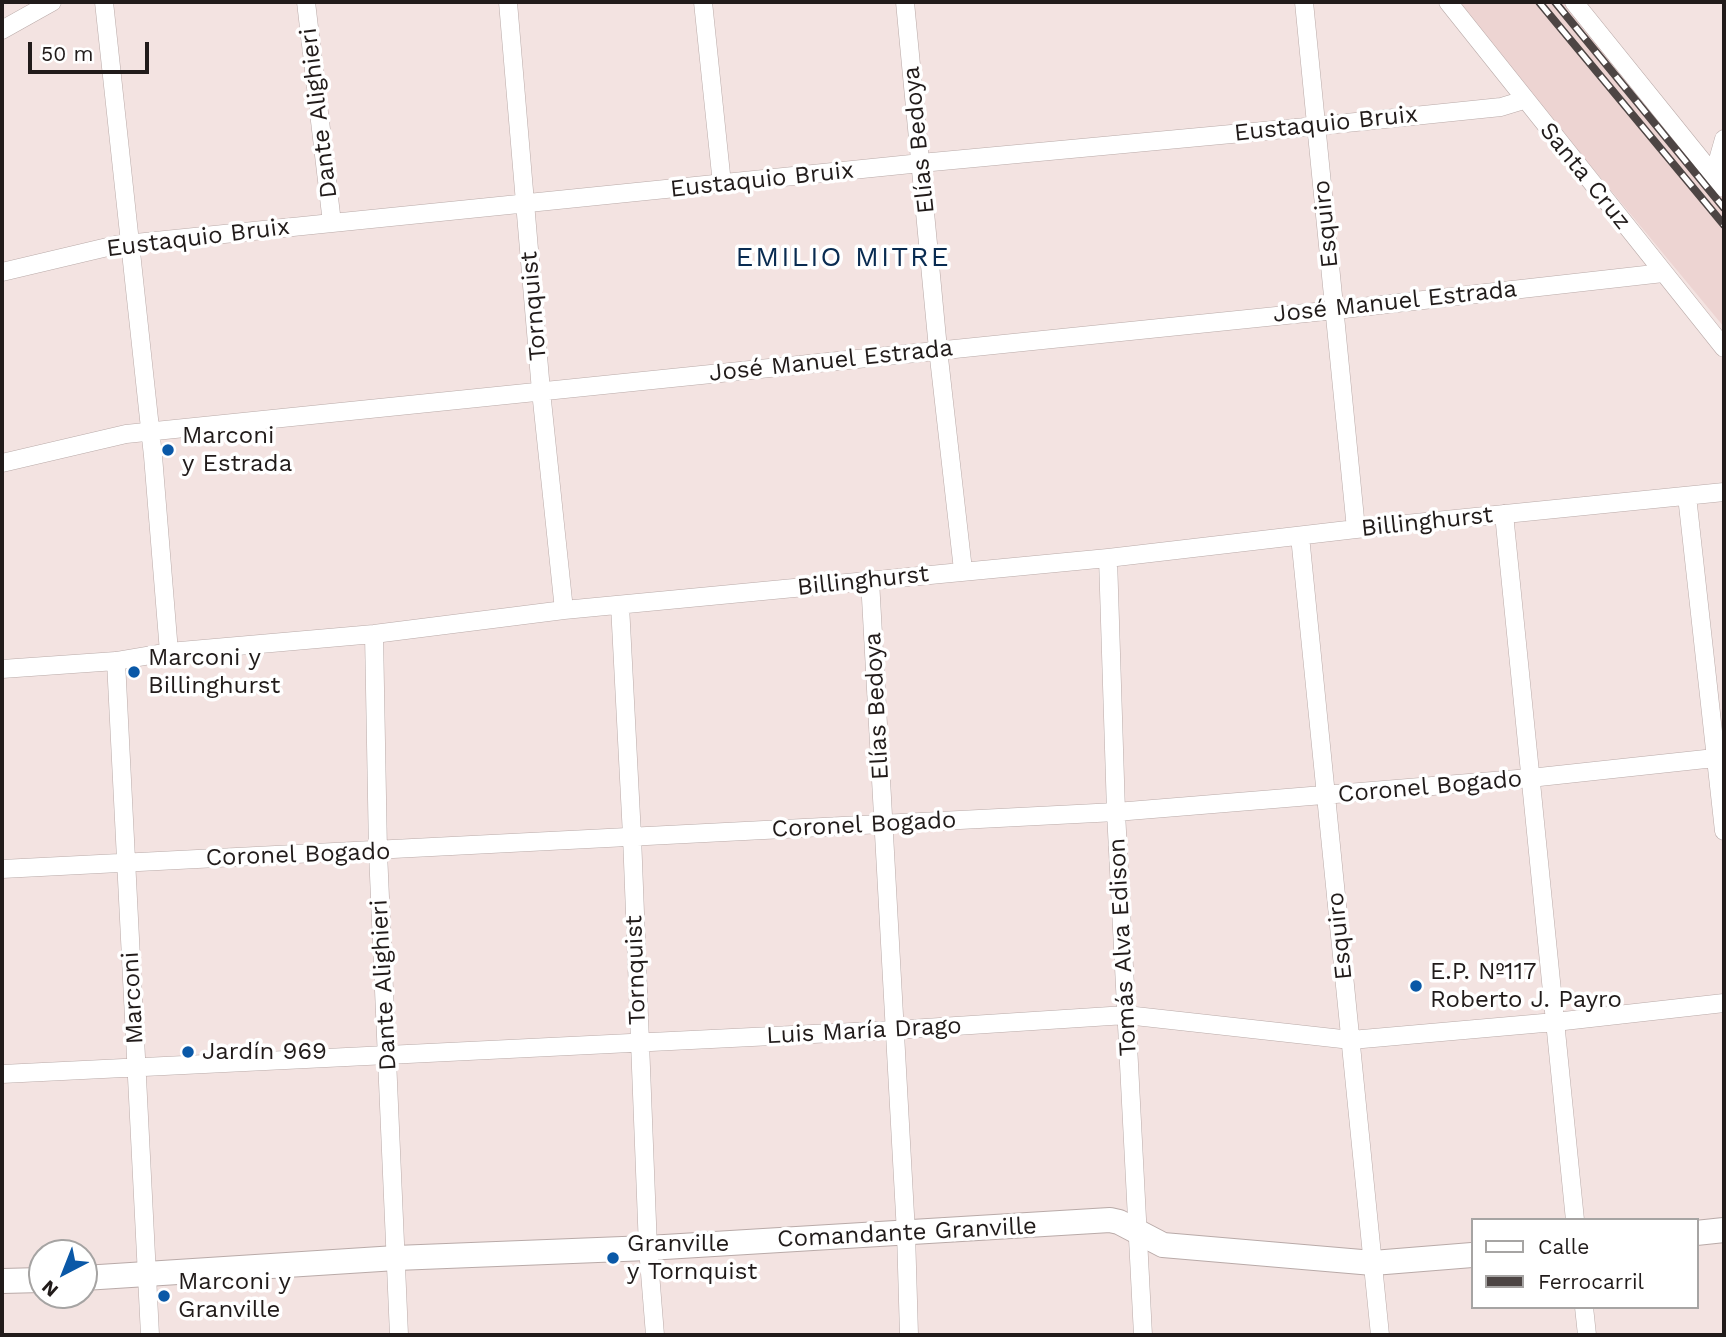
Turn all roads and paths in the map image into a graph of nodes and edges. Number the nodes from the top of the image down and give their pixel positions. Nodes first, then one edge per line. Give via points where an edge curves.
1 (52, 2) edge
2 (104, 2) edge
3 (306, 2) edge
4 (508, 2) edge
5 (703, 2) edge
6 (905, 2) edge
7 (1304, 2) edge
8 (1448, 2) edge
9 (1574, 2) edge
10 (2, 30) edge
11 (1524, 100) junction
12 (1317, 126) junction
13 (1724, 139) edge
14 (921, 163) junction
15 (1719, 181) edge
16 (722, 184) junction
17 (526, 205) junction
18 (332, 223) junction
19 (129, 244) junction
20 (2, 272) edge
21 (1663, 273) junction
22 (1335, 310) junction
23 (1724, 348) edge
24 (938, 349) junction
25 (541, 391) junction
26 (150, 432) junction
27 (2, 463) edge
28 (1724, 492) edge
29 (1687, 496) junction
30 (1504, 514) junction
31 (1356, 529) junction
32 (1300, 536) junction
33 (1108, 558) junction
34 (963, 570) junction
35 (870, 580) junction
36 (620, 605) junction
37 (565, 610) junction
38 (374, 634) junction
39 (169, 652) junction
40 (116, 661) junction
41 (2, 669) edge
42 (1720, 757) edge
43 (1530, 778) junction
44 (1326, 796) junction
45 (1116, 812) junction
46 (884, 824) junction
47 (1724, 831) edge
48 (632, 836) junction
49 (378, 852) junction
50 (125, 862) junction
51 (2, 869) edge
52 (1724, 1003) edge
53 (1126, 1015) junction
54 (1555, 1022) junction
55 (894, 1030) junction
56 (1351, 1040) junction
57 (639, 1042) junction
58 (388, 1054) junction
59 (137, 1067) junction
60 (2, 1074) edge
61 (1575, 1218) edge
62 (1724, 1230) edge
63 (1137, 1232) junction
64 (906, 1233) junction
65 (1698, 1233) edge
66 (648, 1248) junction
67 (1470, 1255) edge
68 (396, 1258) junction
69 (1373, 1263) junction
70 (147, 1273) junction
71 (98, 1277) edge
72 (28, 1280) edge
73 (2, 1281) edge
74 (1584, 1309) edge
75 (150, 1335) edge
76 (399, 1335) edge
77 (655, 1335) edge
78 (909, 1335) edge
79 (1143, 1335) edge
80 (1380, 1335) edge
81 (1587, 1335) edge

1 - 10 street
2 - 19 street
3 - 18 street, Dante Alighieri
4 - 17 street, Tornquist
5 - 16 street
6 - 14 street, Elías Bedoya
7 - 12 street, Esquiro
8 - 11 street, Santa Cruz
9 - 15 street
11 - 12 street, Eustaquio Bruix via 1501,107
11 - 21 street, Santa Cruz
12 - 14 street, Eustaquio Bruix
12 - 22 street, Esquiro
13 - 15 street
14 - 16 street, Eustaquio Bruix
14 - 24 street, Elías Bedoya
16 - 17 street, Eustaquio Bruix
17 - 18 street, Eustaquio Bruix
17 - 25 street, Tornquist
18 - 19 street, Eustaquio Bruix
19 - 20 street, Eustaquio Bruix
19 - 26 street
21 - 22 street, José Manuel Estrada
21 - 23 street, Santa Cruz
22 - 24 street, José Manuel Estrada
22 - 31 street, Esquiro
24 - 25 street, José Manuel Estrada
24 - 34 street, Elías Bedoya
25 - 26 street, José Manuel Estrada
25 - 37 street, Tornquist
26 - 27 street, José Manuel Estrada
26 - 39 street
28 - 29 street, Billinghurst
29 - 30 street, Billinghurst
29 - 42 street
30 - 31 street, Billinghurst
30 - 43 street
31 - 32 street, Billinghurst
32 - 33 street, Billinghurst
32 - 44 street, Esquiro
33 - 34 street, Billinghurst
33 - 45 street, Tomás Alva Edison
34 - 35 street, Billinghurst
35 - 36 street, Billinghurst
35 - 46 street, Elías Bedoya
36 - 37 street, Billinghurst
36 - 48 street, Tornquist
37 - 38 street, Billinghurst
38 - 39 street, Billinghurst
38 - 49 street, Dante Alighieri
39 - 40 street, Billinghurst
40 - 41 street, Billinghurst
40 - 50 street, Marconi
42 - 43 street, Coronel Bogado
42 - 47 street
43 - 44 street, Coronel Bogado
43 - 54 street
44 - 45 street, Coronel Bogado
44 - 56 street, Esquiro
45 - 46 street, Coronel Bogado
45 - 53 street, Tomás Alva Edison
46 - 48 street, Coronel Bogado
46 - 55 street, Elías Bedoya
48 - 49 street, Coronel Bogado
48 - 57 street, Tornquist
49 - 50 street, Coronel Bogado
49 - 58 street, Dante Alighieri
50 - 51 street, Coronel Bogado
50 - 59 street, Marconi
52 - 54 street, Luis María Drago
53 - 55 street, Luis María Drago
53 - 56 street, Luis María Drago
53 - 63 street, Tomás Alva Edison
54 - 56 street, Luis María Drago
54 - 61 street
55 - 57 street, Luis María Drago
55 - 64 street, Elías Bedoya
56 - 69 street, Esquiro
57 - 58 street, Luis María Drago
57 - 66 street, Tornquist
58 - 59 street, Luis María Drago
58 - 68 street, Dante Alighieri
59 - 60 street, Luis María Drago
59 - 70 street, Marconi
62 - 65 street
63 - 64 street, Comandante Granville via 1110,1220
63 - 69 street, Comandante Granville via 1163,1245
63 - 79 street, Tomás Alva Edison
64 - 66 street, Comandante Granville
64 - 78 street, Elías Bedoya
66 - 68 street, Comandante Granville
66 - 77 street, Tornquist
67 - 69 street, Comandante Granville
68 - 70 street, Comandante Granville
68 - 76 street, Dante Alighieri
69 - 80 street, Esquiro
70 - 71 street, Comandante Granville
70 - 75 street, Marconi
72 - 73 street
74 - 81 street

